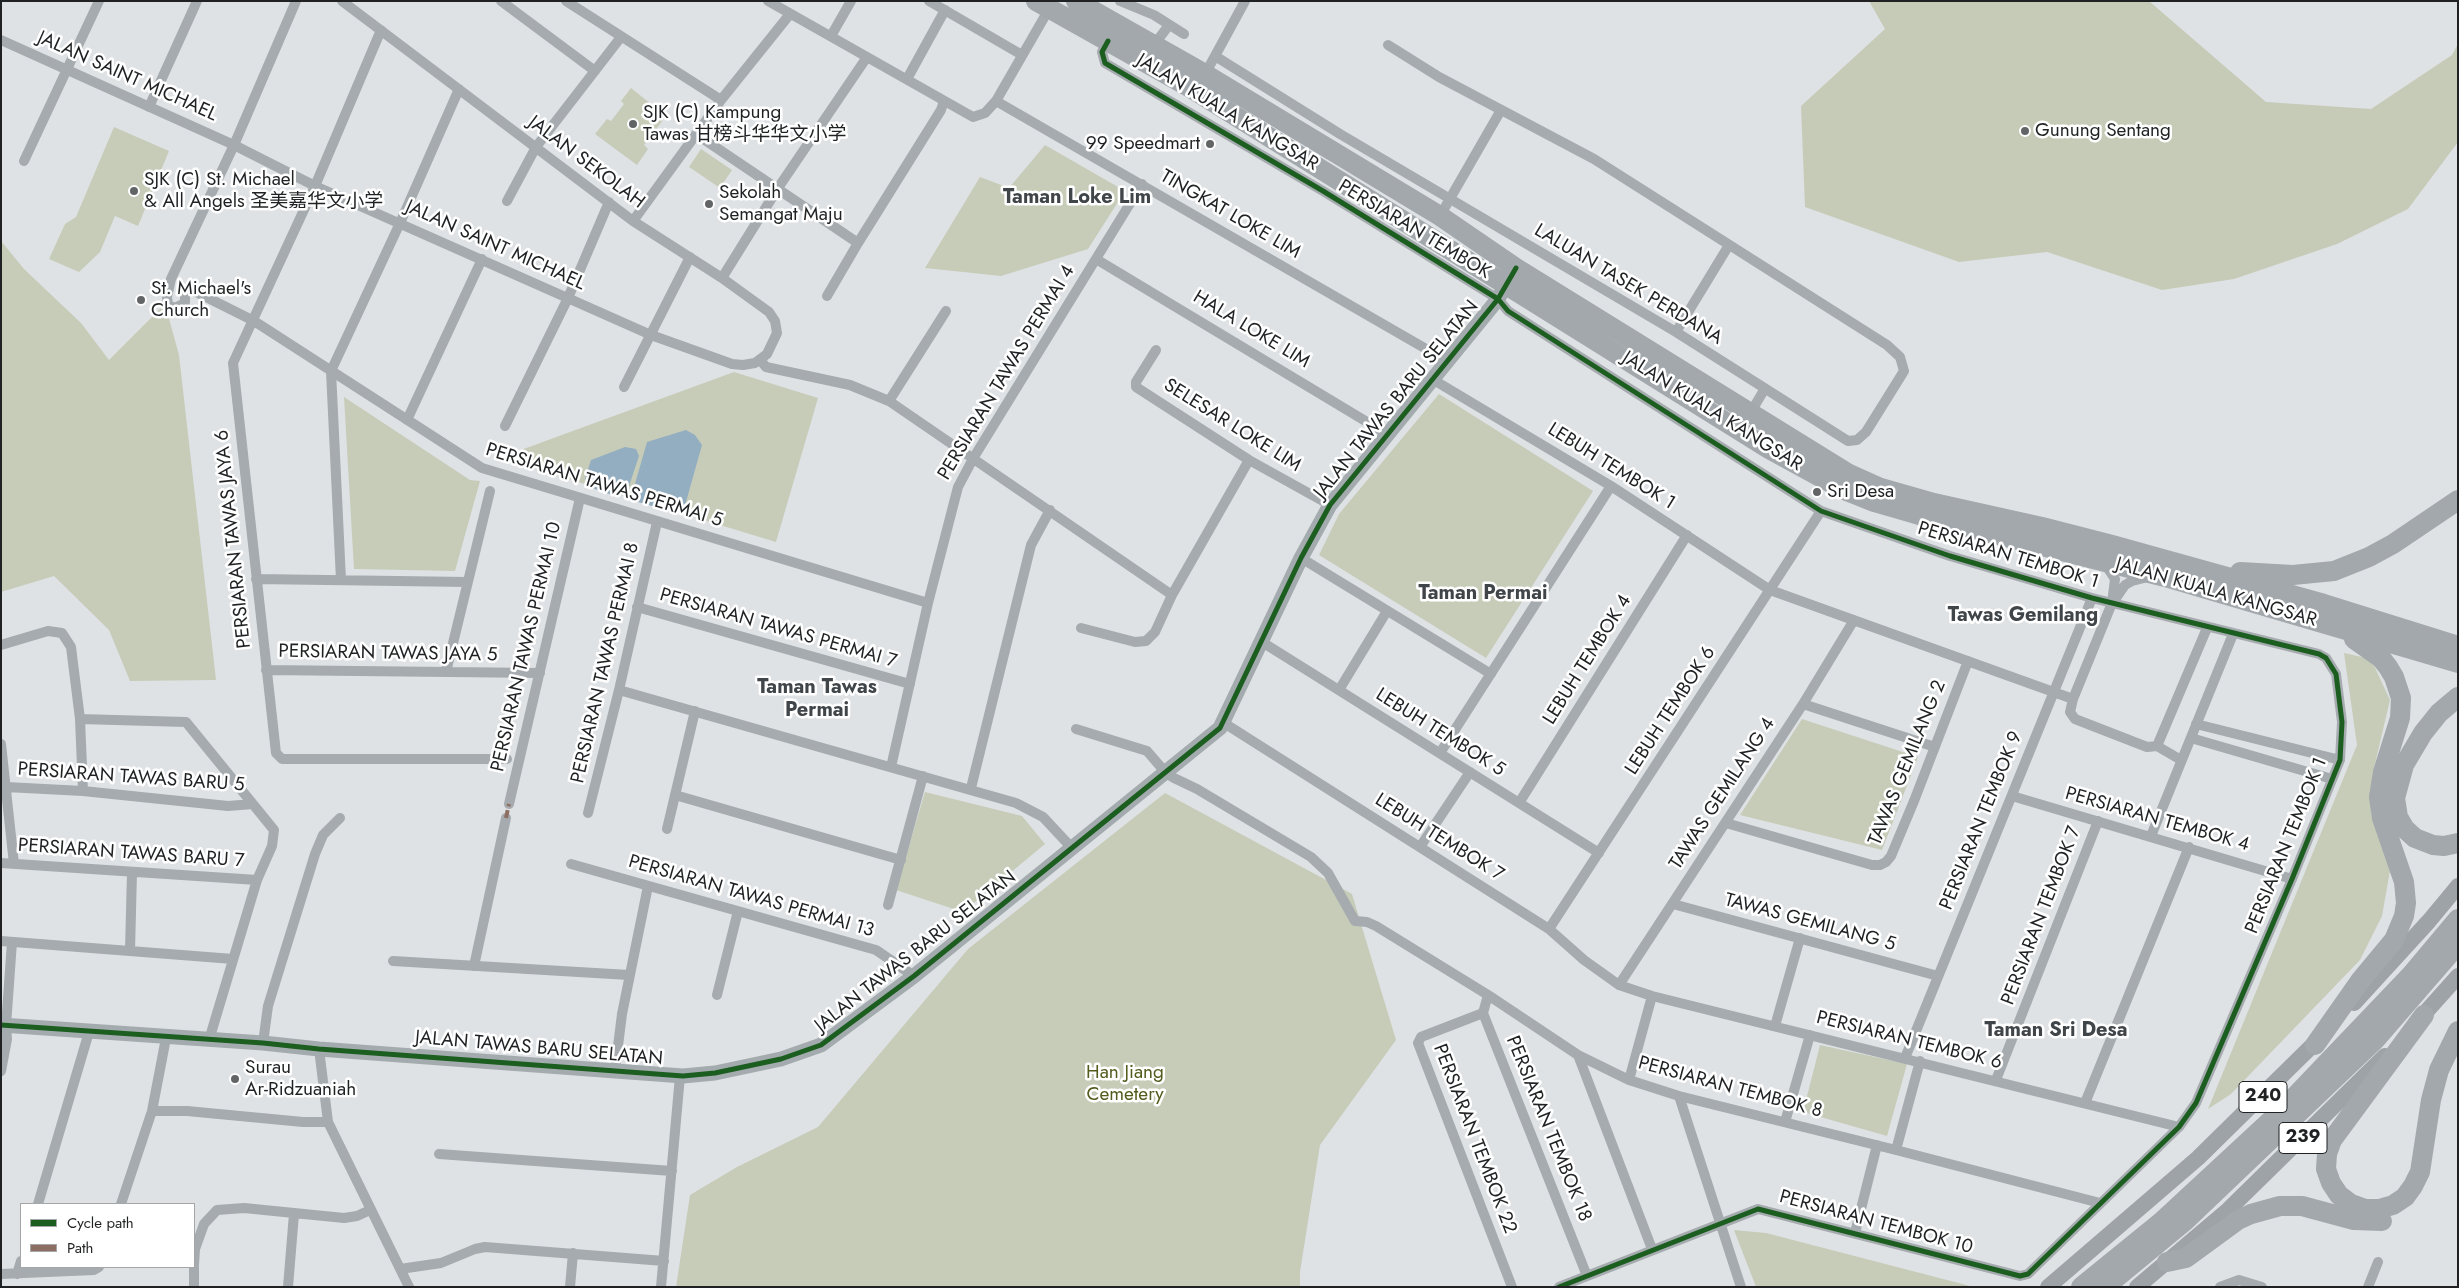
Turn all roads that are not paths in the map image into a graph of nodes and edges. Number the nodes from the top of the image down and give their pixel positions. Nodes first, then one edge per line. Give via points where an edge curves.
1 (99, 1) edge
2 (197, 1) edge
3 (296, 1) edge
4 (342, 1) edge
5 (501, 1) edge
6 (566, 1) edge
7 (768, 1) edge
8 (851, 1) edge
9 (929, 1) edge
10 (1076, 1) edge
11 (1120, 1) edge
12 (1245, 1) edge
13 (1042, 5) edge
14 (945, 10) junction
15 (790, 14) junction
16 (1169, 25) junction
17 (381, 30) junction
18 (1184, 34) dead end
19 (831, 36) junction
20 (622, 38) junction
21 (1, 40) edge
22 (1154, 45) junction
23 (1388, 45) dead end
24 (1022, 55) junction
25 (1215, 56) junction
26 (867, 57) junction
27 (68, 69) junction
28 (595, 71) junction
29 (1205, 74) junction
30 (907, 79) junction
31 (459, 89) junction
32 (721, 100) junction
33 (944, 101) junction
34 (996, 101) junction
35 (149, 106) junction
36 (1501, 110) junction
37 (696, 134) junction
38 (234, 144) junction
39 (536, 147) junction
40 (24, 161) dead end
41 (1142, 184) junction
42 (315, 186) junction
43 (778, 188) junction
44 (1450, 198) junction
45 (507, 201) dead end
46 (608, 202) junction
47 (1440, 216) junction
48 (633, 221) junction
49 (400, 223) junction
50 (858, 243) junction
51 (1729, 245) junction
52 (690, 257) junction
53 (1096, 258) junction
54 (482, 259) junction
55 (1516, 268) junction
56 (722, 278) junction
57 (1501, 292) junction
58 (827, 296) dead end
59 (568, 298) junction
60 (946, 311) dead end
61 (254, 321) junction
62 (1676, 332) junction
63 (650, 335) junction
64 (1156, 350) dead end
65 (1447, 361) junction
66 (765, 365) junction
67 (331, 370) junction
68 (1432, 379) junction
69 (624, 387) dead end
70 (1764, 390) junction
71 (889, 401) junction
72 (1710, 412) junction
73 (1751, 412) junction
74 (407, 420) junction
75 (506, 426) dead end
76 (1387, 434) junction
77 (1769, 450) junction
78 (974, 457) junction
79 (1249, 460) junction
80 (1611, 486) junction
81 (490, 491) dead end
82 (580, 498) junction
83 (2458, 500) edge
84 (1330, 505) junction
85 (1050, 510) junction
86 (1821, 511) junction
87 (657, 522) junction
88 (1687, 535) junction
89 (1301, 558) junction
90 (2101, 560) junction
91 (2213, 574) junction
92 (2165, 577) junction
93 (256, 579) junction
94 (341, 580) junction
95 (468, 582) junction
96 (1770, 590) junction
97 (1172, 595) junction
98 (2092, 598) junction
99 (928, 603) junction
100 (2112, 603) junction
101 (637, 607) junction
102 (1387, 611) junction
103 (1854, 620) junction
104 (2322, 623) junction
105 (1081, 628) dead end
106 (2207, 628) junction
107 (2233, 634) junction
108 (1262, 642) junction
109 (1, 645) edge
110 (2458, 646) edge
111 (1968, 661) junction
112 (2458, 663) edge
113 (266, 670) junction
114 (446, 672) junction
115 (540, 673) junction
116 (1491, 674) junction
117 (910, 684) junction
118 (619, 690) junction
119 (1339, 690) junction
120 (2054, 692) junction
121 (2458, 697) edge
122 (2073, 699) junction
123 (1802, 704) junction
124 (695, 711) junction
125 (80, 719) junction
126 (1224, 723) junction
127 (2196, 724) junction
128 (1076, 729) dead end
129 (2191, 738) junction
130 (1, 744) edge
131 (2157, 746) junction
132 (1935, 747) junction
133 (1440, 753) junction
134 (507, 759) dead end
135 (2181, 760) junction
136 (2340, 760) junction
137 (891, 767) junction
138 (1470, 772) junction
139 (1166, 773) junction
140 (923, 776) junction
141 (2332, 779) junction
142 (6, 787) junction
143 (971, 788) junction
144 (83, 791) junction
145 (675, 795) junction
146 (2012, 796) junction
147 (1519, 803) junction
148 (253, 804) junction
149 (509, 804) dead end
150 (588, 813) dead end
151 (340, 818) dead end
152 (506, 818) dead end
153 (2098, 820) junction
154 (1726, 823) junction
155 (667, 828) dead end
156 (2151, 836) junction
157 (2458, 843) edge
158 (1071, 847) junction
159 (1420, 847) junction
160 (2189, 847) junction
161 (1600, 853) junction
162 (901, 860) junction
163 (1, 863) edge
164 (14, 864) junction
165 (571, 864) dead end
166 (132, 872) junction
167 (2292, 878) junction
168 (258, 880) junction
169 (648, 886) junction
170 (2458, 886) edge
171 (1673, 904) junction
172 (888, 905) dead end
173 (738, 911) junction
174 (2458, 919) edge
175 (1549, 929) junction
176 (1800, 938) junction
177 (6, 941) edge
178 (2458, 944) edge
179 (130, 951) junction
180 (233, 959) junction
181 (393, 961) dead end
182 (474, 966) junction
183 (630, 975) junction
184 (914, 976) junction
185 (1938, 976) junction
186 (2458, 976) edge
187 (1619, 985) junction
188 (1630, 990) joint
189 (717, 995) dead end
190 (1488, 995) junction
191 (1652, 996) junction
192 (1483, 1013) junction
193 (2424, 1015) junction
194 (3, 1026) edge
195 (1775, 1026) junction
196 (2458, 1031) edge
197 (89, 1032) junction
198 (1810, 1035) junction
199 (166, 1038) junction
200 (209, 1040) junction
201 (263, 1043) junction
202 (2315, 1044) junction
203 (319, 1049) junction
204 (2458, 1053) edge
205 (1578, 1055) junction
206 (1905, 1058) junction
207 (1920, 1061) junction
208 (1, 1070) edge
209 (614, 1070) junction
210 (680, 1076) junction
211 (1629, 1080) junction
212 (1996, 1080) junction
213 (1679, 1096) junction
214 (2085, 1104) junction
215 (152, 1111) junction
216 (328, 1122) junction
217 (1785, 1122) junction
218 (2179, 1127) junction
219 (1877, 1145) junction
220 (1896, 1150) junction
221 (439, 1154) dead end
222 (672, 1171) junction
223 (38, 1203) edge
224 (121, 1203) edge
225 (2100, 1203) junction
226 (370, 1210) junction
227 (294, 1214) junction
228 (1720, 1224) junction
229 (1855, 1233) junction
230 (1652, 1249) junction
231 (573, 1253) junction
232 (195, 1258) edge
233 (664, 1261) junction
234 (2168, 1262) junction
235 (2378, 1262) dead end
236 (20, 1264) edge
237 (87, 1268) edge
238 (194, 1268) edge
239 (400, 1269) junction
240 (1, 1274) edge
241 (17, 1274) junction
242 (1587, 1276) junction
243 (2020, 1276) joint
244 (194, 1287) edge
245 (288, 1287) edge
246 (409, 1287) edge
247 (570, 1287) edge
248 (661, 1287) edge
249 (1512, 1287) edge
250 (1558, 1287) edge
251 (1741, 1287) edge
252 (2048, 1287) edge
253 (2081, 1287) edge
254 (2105, 1287) edge
255 (2137, 1287) edge
256 (2220, 1287) edge
257 (2262, 1287) edge
258 (2368, 1287) edge

1 - 27 street
2 - 35 street
3 - 38 street
4 - 17 street, JALAN SEKOLAH
5 - 28 street
6 - 20 street
7 - 15 street
8 - 19 street
9 - 14 street
10 - 22 highway, JALAN KUALA KANGSAR
11 - 16 street via 1154,14
12 - 25 street
13 - 24 street
13 - 57 highway, JALAN KUALA KANGSAR via 1197,92
14 - 24 street
14 - 30 street
15 - 19 street
15 - 32 street
16 - 18 street
16 - 22 street
17 - 31 street, JALAN SEKOLAH
17 - 42 street, PERSIARAN TAWAS JAYA 6
19 - 26 street
20 - 28 street
20 - 32 street
21 - 27 street, JALAN SAINT MICHAEL
22 - 29 highway, JALAN KUALA KANGSAR
23 - 36 street
24 - 34 street
25 - 29 street
25 - 44 street, LALUAN TASEK PERDANA
26 - 30 street
26 - 43 street
27 - 35 street, JALAN SAINT MICHAEL
27 - 40 street
28 - 39 street
29 - 47 highway, JALAN KUALA KANGSAR
30 - 33 street
31 - 39 street, JALAN SEKOLAH
31 - 49 street
32 - 37 street
33 - 34 street via 973,117 980,117
33 - 50 street
34 - 41 street, TINGKAT LOKE LIM
35 - 38 street, JALAN SAINT MICHAEL
36 - 44 street
36 - 51 street via 1594,159
37 - 43 street
37 - 48 street
38 - 42 street, JALAN SAINT MICHAEL
38 - 61 street, PERSIARAN TAWAS PERMAI 5 via 171,279 167,298 172,308 185,304 186,292 190,289
39 - 45 street
39 - 46 street, JALAN SEKOLAH
41 - 53 street, PERSIARAN TAWAS PERMAI 4
41 - 65 street, TINGKAT LOKE LIM
42 - 49 street, JALAN SAINT MICHAEL
42 - 61 street, PERSIARAN TAWAS JAYA 6
43 - 50 street
43 - 56 street
44 - 47 street
44 - 62 street, LALUAN TASEK PERDANA
46 - 48 street, JALAN SEKOLAH
46 - 59 street
47 - 55 highway, JALAN KUALA KANGSAR
48 - 52 street, JALAN SEKOLAH
49 - 54 street, JALAN SAINT MICHAEL
49 - 67 street
50 - 58 street
51 - 62 street
51 - 70 street, LALUAN TASEK PERDANA via 1887,345 1900,357 1904,370 1866,432 1857,440 1848,441
52 - 56 street, JALAN SEKOLAH
52 - 63 street
53 - 76 street, HALA LOKE LIM
53 - 78 street, PERSIARAN TAWAS PERMAI 4
54 - 59 street, JALAN SAINT MICHAEL
54 - 74 street
55 - 57 street, JALAN TAWAS BARU SELATAN
55 - 73 highway, JALAN KUALA KANGSAR
56 - 66 street, JALAN SEKOLAH via 769,312 775,321 776,338
57 - 65 street, JALAN TAWAS BARU SELATAN
57 - 72 highway, JALAN KUALA KANGSAR
57 - 86 street, PERSIARAN TEMBOK via 1508,311
59 - 63 street, JALAN SAINT MICHAEL
59 - 75 street
60 - 71 street
61 - 67 street, PERSIARAN TAWAS PERMAI 5
61 - 93 street, PERSIARAN TAWAS JAYA 6 via 233,363
62 - 70 street, LALUAN TASEK PERDANA
63 - 66 street, JALAN SAINT MICHAEL via 726,363
63 - 69 street
64 - 79 street, SELESAR LOKE LIM via 1136,387
65 - 68 street, JALAN TAWAS BARU SELATAN
66 - 71 street via 850,385
67 - 74 street, PERSIARAN TAWAS PERMAI 5
67 - 94 street
68 - 76 street, JALAN TAWAS BARU SELATAN
68 - 80 street, LEBUH TEMBOK 1
70 - 73 street
71 - 78 street
72 - 73 highway via 1718,410 1738,417
72 - 77 highway, JALAN KUALA KANGSAR
73 - 77 highway via 1752,423 1767,440
73 - 91 highway, JALAN KUALA KANGSAR via 1834,466 1878,487 2064,532
74 - 82 street, PERSIARAN TAWAS PERMAI 5 via 482,468
76 - 84 street, JALAN TAWAS BARU SELATAN
77 - 90 highway, JALAN KUALA KANGSAR via 1819,478 1874,502
78 - 85 street
78 - 99 street, PERSIARAN TAWAS PERMAI 4 via 952,502
79 - 84 street, SELESAR LOKE LIM
79 - 97 street
80 - 88 street, LEBUH TEMBOK 1
80 - 116 street
81 - 95 street
82 - 87 street, PERSIARAN TAWAS PERMAI 5
82 - 115 street, PERSIARAN TAWAS PERMAI 10
83 - 91 highway via 2393,544 2334,571 2293,575
84 - 89 street, JALAN TAWAS BARU SELATAN
85 - 97 street
85 - 143 street via 1032,545
86 - 96 street, LEBUH TEMBOK 6
86 - 98 street, PERSIARAN TEMBOK 1 via 1950,556
87 - 99 street, PERSIARAN TAWAS PERMAI 5
87 - 101 street, PERSIARAN TAWAS PERMAI 8
88 - 96 street, LEBUH TEMBOK 1
88 - 147 street, LEBUH TEMBOK 4
89 - 102 street
89 - 108 street, JALAN TAWAS BARU SELATAN
90 - 92 highway, JALAN KUALA KANGSAR
90 - 100 street via 2115,580
91 - 110 highway, JALAN KUALA KANGSAR via 2324,604
92 - 100 street via 2132,581
92 - 104 highway, JALAN KUALA KANGSAR
93 - 94 street
93 - 113 street, PERSIARAN TAWAS JAYA 6
94 - 95 street
95 - 114 street
96 - 103 street, LEBUH TEMBOK 1
96 - 161 street, LEBUH TEMBOK 6
97 - 105 street via 1155,632 1146,641 1135,642
98 - 100 street, PERSIARAN TEMBOK 1
98 - 120 street, PERSIARAN TEMBOK 9
99 - 117 street, PERSIARAN TAWAS PERMAI 4
100 - 106 street, PERSIARAN TEMBOK 1
100 - 122 street
101 - 117 street, PERSIARAN TAWAS PERMAI 7
101 - 118 street, PERSIARAN TAWAS PERMAI 8
102 - 116 street
102 - 119 street
103 - 111 street, LEBUH TEMBOK 1
103 - 123 street, TAWAS GEMILANG 4
104 - 112 highway, JALAN KUALA KANGSAR
104 - 202 highway via 2361,642 2381,658 2398,686 2400,718 2383,772 2379,798 2382,818 2404,882 2406,903 2394,940 2360,980
106 - 107 street, PERSIARAN TEMBOK 1
106 - 131 street
107 - 127 street
107 - 136 street, PERSIARAN TEMBOK 1 via 2319,654 2332,665 2340,691
108 - 119 street, LEBUH TEMBOK 5
108 - 126 street, JALAN TAWAS BARU SELATAN
109 - 125 street via 48,631 62,633 71,647
111 - 120 street, LEBUH TEMBOK 1
111 - 132 street, TAWAS GEMILANG 2
113 - 114 street, PERSIARAN TAWAS JAYA 5
113 - 134 street, PERSIARAN TAWAS JAYA 6 via 278,757
114 - 115 street, PERSIARAN TAWAS JAYA 5
115 - 149 street, PERSIARAN TAWAS PERMAI 10
116 - 133 street
117 - 137 street, PERSIARAN TAWAS PERMAI 4
118 - 124 street
118 - 150 street, PERSIARAN TAWAS PERMAI 8
119 - 133 street, LEBUH TEMBOK 5
120 - 122 street, LEBUH TEMBOK 1
120 - 146 street, PERSIARAN TEMBOK 9
121 - 157 highway via 2423,733 2404,765 2395,798 2398,817 2415,838 2433,845
122 - 131 street via 2070,712 2075,719 2147,747
123 - 132 street
123 - 154 street, TAWAS GEMILANG 4
124 - 137 street
124 - 145 street
125 - 144 street
125 - 148 street via 186,722
126 - 139 street, JALAN TAWAS BARU SELATAN
126 - 159 street, LEBUH TEMBOK 7
127 - 129 street
127 - 136 street
128 - 139 street via 1144,748
129 - 135 street
129 - 141 street
130 - 142 street
131 - 135 street
132 - 154 street, TAWAS GEMILANG 2 via 1891,856 1880,865 1872,866
133 - 138 street, LEBUH TEMBOK 5
135 - 156 street
136 - 141 street, PERSIARAN TEMBOK 1
137 - 140 street
138 - 147 street, LEBUH TEMBOK 5
138 - 159 street
139 - 158 street, JALAN TAWAS BARU SELATAN
139 - 190 street, PERSIARAN TEMBOK 8 via 1311,857 1328,873 1355,922 1376,926
140 - 143 street
140 - 162 street
141 - 167 street, PERSIARAN TEMBOK 1
142 - 144 street, PERSIARAN TAWAS BARU 5
142 - 164 street
143 - 158 street via 1029,808
144 - 148 street, PERSIARAN TAWAS BARU 5 via 228,806
145 - 155 street
145 - 162 street
146 - 153 street, PERSIARAN TEMBOK 4
146 - 185 street, PERSIARAN TEMBOK 9
147 - 161 street, LEBUH TEMBOK 5
148 - 168 street via 274,830 272,846
151 - 201 street via 323,835 315,854 268,1006
152 - 182 street
153 - 156 street, PERSIARAN TEMBOK 4
153 - 212 street, PERSIARAN TEMBOK 7
154 - 171 street, TAWAS GEMILANG 4
156 - 160 street, PERSIARAN TEMBOK 4
158 - 184 street, JALAN TAWAS BARU SELATAN
159 - 175 street, LEBUH TEMBOK 7
160 - 167 street, PERSIARAN TEMBOK 4
160 - 214 street
161 - 175 street, LEBUH TEMBOK 6
162 - 172 street
163 - 164 street, PERSIARAN TAWAS BARU 7
164 - 166 street, PERSIARAN TAWAS BARU 7
165 - 169 street, PERSIARAN TAWAS PERMAI 13
166 - 168 street, PERSIARAN TAWAS BARU 7
166 - 179 street
167 - 218 street, PERSIARAN TEMBOK 1 via 2196,1103
168 - 180 street
169 - 173 street, PERSIARAN TAWAS PERMAI 13
169 - 183 street
170 - 202 main road, 240
171 - 176 street, TAWAS GEMILANG 5
171 - 187 street, TAWAS GEMILANG 4
173 - 184 street, PERSIARAN TAWAS PERMAI 13 via 876,950
173 - 189 street
174 - 253 highway via 2410,975 2282,1110 2160,1222
175 - 187 street, LEBUH TEMBOK 7
176 - 185 street, TAWAS GEMILANG 5
176 - 195 street
177 - 179 street
177 - 194 street
178 - 254 highway via 2376,1039 2184,1221
179 - 180 street
180 - 200 street
181 - 182 street
182 - 183 street
183 - 209 street
184 - 210 street, JALAN TAWAS BARU SELATAN via 829,1040 808,1051 781,1060 715,1073
185 - 206 street, PERSIARAN TEMBOK 9
186 - 193 main road, 239
187 - 188 street, LEBUH TEMBOK 7
188 - 191 street, PERSIARAN TEMBOK 6
190 - 192 street
190 - 205 street, PERSIARAN TEMBOK 8
191 - 195 street, PERSIARAN TEMBOK 6
191 - 211 street
192 - 242 street, PERSIARAN TEMBOK 18
192 - 249 street, PERSIARAN TEMBOK 22 via 1421,1037 1418,1043
193 - 196 highway via 2332,1140 2326,1169 2339,1195 2351,1204 2364,1209 2393,1205 2413,1186 2420,1172 2439,1070
193 - 234 main road, 239 via 2310,1131
194 - 197 street, JALAN TAWAS BARU SELATAN
194 - 208 street via 7,1038
195 - 198 street, PERSIARAN TEMBOK 6
197 - 199 street, JALAN TAWAS BARU SELATAN
197 - 223 street
198 - 206 street, PERSIARAN TEMBOK 6
198 - 217 street
199 - 200 street, JALAN TAWAS BARU SELATAN
199 - 215 street
200 - 201 street, JALAN TAWAS BARU SELATAN
201 - 203 street, JALAN TAWAS BARU SELATAN
202 - 252 main road, 240 via 2198,1158
203 - 209 street, JALAN TAWAS BARU SELATAN
203 - 216 street
204 - 234 highway via 2447,1082 2429,1182 2424,1194 2405,1212 2388,1220 2368,1222 2302,1206 2272,1208 2238,1220 2186,1258
205 - 211 street, PERSIARAN TEMBOK 8
205 - 230 street
206 - 207 street, PERSIARAN TEMBOK 6
207 - 212 street, PERSIARAN TEMBOK 6
207 - 220 street
209 - 210 street, JALAN TAWAS BARU SELATAN
210 - 222 street
211 - 213 street, PERSIARAN TEMBOK 8
212 - 214 street, PERSIARAN TEMBOK 6
213 - 217 street, PERSIARAN TEMBOK 8
213 - 228 street
214 - 218 street, PERSIARAN TEMBOK 6
215 - 216 street
215 - 224 street
216 - 226 street
217 - 219 street, PERSIARAN TEMBOK 8
218 - 225 street, PERSIARAN TEMBOK 1
219 - 220 street, PERSIARAN TEMBOK 8
219 - 229 street
220 - 225 street, PERSIARAN TEMBOK 8
221 - 222 street
222 - 233 street
225 - 243 street, PERSIARAN TEMBOK 1 via 2028,1274
226 - 227 street via 344,1218
226 - 239 street
227 - 232 street via 244,1208 217,1210 204,1224
227 - 245 street
228 - 229 street, PERSIARAN TEMBOK 10 via 1755,1209 1763,1209
228 - 230 street, PERSIARAN TEMBOK 10
228 - 251 street
229 - 243 street, PERSIARAN TEMBOK 10
230 - 242 street, PERSIARAN TEMBOK 10
231 - 233 street
231 - 239 street via 485,1248 449,1260
231 - 247 street
233 - 248 street
234 - 255 main road, 239
235 - 258 street
236 - 241 street
237 - 241 street
238 - 244 street
239 - 246 street
240 - 241 street
242 - 250 street, PERSIARAN TEMBOK 10
256 - 257 street via 2239,1280

